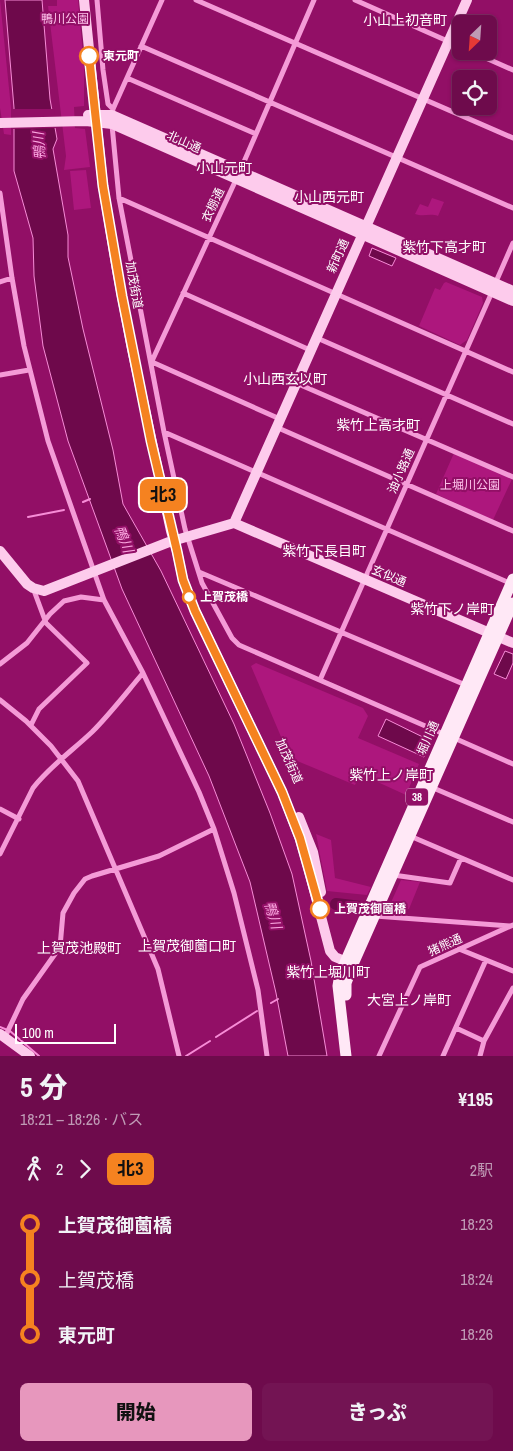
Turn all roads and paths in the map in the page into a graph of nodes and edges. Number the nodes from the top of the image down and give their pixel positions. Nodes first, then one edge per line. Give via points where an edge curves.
1 (84, 0) edge
2 (97, 0) edge
3 (162, 0) edge
4 (196, 0) edge
5 (314, 0) edge
6 (355, 0) edge
7 (466, 0) edge
8 (448, 41) junction
9 (296, 43) junction
10 (452, 43) edge
11 (141, 46) junction
12 (490, 60) edge
13 (513, 70) edge
14 (127, 78) junction
15 (422, 98) junction
16 (270, 102) junction
17 (0, 116) edge
18 (112, 116) junction
19 (84, 118) junction
20 (95, 119) junction
21 (0, 123) edge
22 (256, 134) junction
23 (513, 138) edge
24 (396, 157) junction
25 (238, 175) junction
26 (0, 193) edge
27 (119, 198) junction
28 (513, 208) edge
29 (363, 230) junction
30 (209, 237) junction
31 (513, 243) edge
32 (12, 278) junction
33 (0, 282) edge
34 (493, 287) junction
35 (513, 291) edge
36 (183, 293) junction
37 (335, 293) junction
38 (513, 301) edge
39 (316, 338) junction
40 (310, 350) junction
41 (466, 351) junction
42 (152, 362) junction
43 (29, 370) junction
44 (513, 372) edge
45 (0, 375) edge
46 (296, 382) junction
47 (446, 395) junction
48 (278, 423) junction
49 (513, 424) edge
50 (164, 432) junction
51 (426, 440) junction
52 (257, 472) junction
53 (513, 478) edge
54 (407, 484) junction
55 (234, 523) junction
56 (387, 529) junction
57 (513, 531) edge
58 (187, 536) junction
59 (172, 541) junction
60 (0, 551) edge
61 (96, 570) junction
62 (199, 572) junction
63 (365, 579) junction
64 (512, 582) edge
65 (33, 588) junction
66 (104, 600) junction
67 (513, 603) edge
68 (45, 622) junction
69 (342, 632) junction
70 (494, 635) junction
71 (513, 643) edge
72 (0, 664) edge
73 (143, 673) junction
74 (320, 680) junction
75 (471, 687) junction
76 (0, 700) edge
77 (31, 725) junction
78 (449, 736) junction
79 (62, 758) junction
80 (513, 764) edge
81 (427, 785) junction
82 (0, 808) edge
83 (18, 819) junction
84 (513, 822) edge
85 (214, 829) junction
86 (406, 834) junction
87 (0, 854) edge
88 (461, 858) junction
89 (116, 868) junction
90 (389, 873) junction
91 (513, 880) edge
92 (375, 916) junction
93 (512, 926) edge
94 (459, 949) junction
95 (486, 960) junction
96 (348, 961) junction
97 (513, 971) edge
98 (513, 988) edge
99 (506, 1003) junction
100 (513, 1006) edge
101 (456, 1028) junction
102 (4, 1035) edge
103 (484, 1041) junction
104 (177, 1055) edge
105 (30, 1056) edge
106 (267, 1056) edge
107 (346, 1056) edge
108 (354, 1056) edge
109 (379, 1056) edge
110 (443, 1056) edge
111 (480, 1056) edge

1 - 20 street, 加茂街道
2 - 18 street via 103,70
3 - 11 street
4 - 9 street
5 - 9 street, 衣棚通
6 - 8 street
7 - 8 street, 新町通
8 - 10 street
8 - 15 street, 新町通
9 - 15 street
9 - 16 street, 衣棚通
11 - 14 street
11 - 16 street
12 - 13 street
14 - 18 street
14 - 22 street
15 - 23 street
15 - 24 street, 新町通
16 - 22 street, 衣棚通
16 - 24 street
17 - 19 street, 北山通
18 - 20 street, 北山通
18 - 25 street, 北山通
18 - 27 street
19 - 20 street, 北山通
19 - 21 street, 北山通
20 - 59 street, 加茂街道 via 123,304
22 - 25 street, 衣棚通
24 - 28 street
24 - 29 street, 新町通
25 - 29 street, 北山通
25 - 30 street, 衣棚通
26 - 32 street
27 - 30 street
27 - 42 street
29 - 34 street, 北山通
29 - 37 street, 新町通
30 - 36 street, 衣棚通
30 - 37 street
31 - 34 street, 油小路通
32 - 33 street
32 - 43 street
34 - 35 street, 北山通
34 - 38 street, 北山通
34 - 41 street, 油小路通
36 - 40 street
36 - 42 street, 衣棚通
37 - 39 street, 新町通
37 - 41 street
39 - 40 street, 新町通
39 - 47 street
40 - 46 street, 新町通
41 - 44 street
41 - 47 street, 油小路通
42 - 48 street
42 - 50 street
43 - 45 street
43 - 61 street via 50,450
46 - 48 street, 新町通
46 - 51 street
47 - 49 street
47 - 51 street, 油小路通
48 - 52 street, 新町通
48 - 54 street
50 - 52 street
50 - 58 street
51 - 53 street
51 - 54 street, 油小路通
52 - 55 street, 新町通
52 - 56 street
54 - 56 street, 油小路通
54 - 57 street
55 - 58 street
55 - 63 street, 玄似通
56 - 63 street, 油小路通
56 - 64 street
58 - 59 street
58 - 62 street
59 - 61 street
59 - 96 street, 加茂街道 via 195,611 282,792 300,838 330,951 335,957
60 - 65 street
61 - 65 street via 44,591
61 - 66 street
62 - 69 street
62 - 74 street via 202,583 238,645
63 - 69 street, 油小路通
63 - 70 street, 玄似通
64 - 70 main road, 堀川通 / 38
65 - 68 street
66 - 68 street via 81,597 64,601
66 - 73 street
67 - 70 main road, 堀川通 / 38
68 - 72 street via 27,643
68 - 77 street via 87,663 39,709
69 - 74 street, 油小路通
69 - 75 street
70 - 71 street, 玄似通
70 - 75 main road, 堀川通 / 38
73 - 79 street via 92,732
73 - 85 street
74 - 78 street
75 - 78 main road, 堀川通 / 38
76 - 77 street
77 - 79 street
78 - 80 street
78 - 81 main road, 堀川通 / 38
79 - 83 street via 33,788
79 - 89 street via 78,781
81 - 84 street
81 - 86 main road, 堀川通 / 38
82 - 83 street
83 - 87 street
85 - 89 street via 159,856
85 - 106 street via 258,990
86 - 88 street
86 - 90 main road, 堀川通 / 38
88 - 90 street via 450,883
88 - 91 street
89 - 102 street via 86,879 74,893 61,917 60,947 23,999
89 - 104 street via 158,969
90 - 92 main road, 堀川通 / 38
90 - 96 main road, 堀川通 / 38
92 - 93 street
92 - 96 main road, 堀川通 / 38
93 - 94 street, 猪熊通
94 - 95 street
94 - 109 street, 猪熊通 via 420,967
95 - 97 street
95 - 101 street
96 - 107 main road, 38 via 340,974 338,986
96 - 108 main road, 38 via 346,999
98 - 99 street
99 - 100 street
99 - 103 street
101 - 103 street
101 - 110 street
102 - 105 street
103 - 111 street

